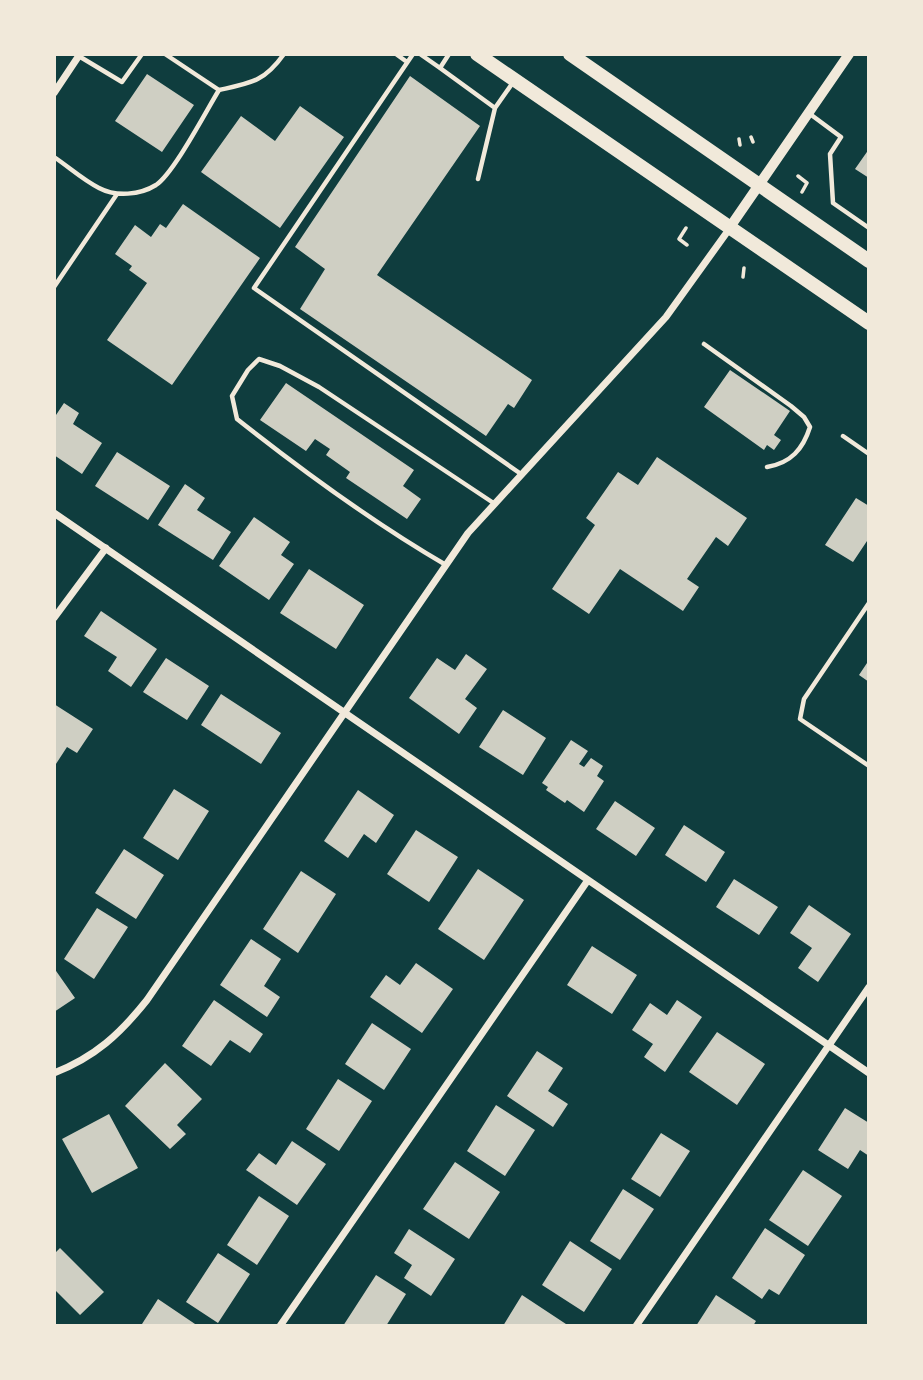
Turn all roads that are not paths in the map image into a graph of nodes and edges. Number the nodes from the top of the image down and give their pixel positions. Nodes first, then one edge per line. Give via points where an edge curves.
1 (142, 54) edge
2 (165, 54) edge
3 (284, 54) edge
4 (396, 54) edge
5 (413, 54) edge
6 (420, 54) edge
7 (449, 54) edge
8 (477, 54) edge
9 (570, 54) edge
10 (849, 54) edge
11 (79, 55) edge
12 (407, 62) junction
13 (440, 68) junction
14 (515, 81) junction
15 (219, 90) junction
16 (54, 93) edge
17 (495, 108) junction
18 (809, 113) junction
19 (54, 157) edge
20 (478, 179) dead end
21 (759, 185) junction
22 (117, 194) junction
23 (730, 227) junction
24 (869, 228) edge
25 (869, 261) edge
26 (54, 287) edge
27 (869, 323) edge
28 (704, 344) dead end
29 (843, 436) dead end
30 (869, 454) edge
31 (767, 467) dead end
32 (522, 475) junction
33 (495, 504) junction
34 (54, 513) edge
35 (106, 548) junction
36 (446, 565) junction
37 (869, 603) edge
38 (54, 618) edge
39 (344, 713) junction
40 (869, 766) edge
41 (588, 880) junction
42 (869, 987) edge
43 (830, 1045) junction
44 (54, 1073) edge
45 (869, 1073) edge
46 (280, 1326) edge
47 (636, 1326) edge

1 - 11 lane via 122,82
2 - 15 lane
3 - 15 lane via 266,76
4 - 12 lane
5 - 12 lane
6 - 13 lane
7 - 13 lane
8 - 14 main road
9 - 21 main road
10 - 18 street
11 - 16 street
12 - 32 lane via 254,288
13 - 17 lane
14 - 17 lane
14 - 23 main road
15 - 22 lane via 157,184 136,193
17 - 20 lane
18 - 21 street
18 - 24 lane via 841,137 831,154 833,203
19 - 22 lane
21 - 23 street
21 - 25 main road
22 - 26 lane
23 - 27 main road
23 - 32 street via 666,317
28 - 31 lane via 791,406 810,426 792,458
29 - 30 lane
32 - 33 street
33 - 36 street
33 - 36 lane via 319,387 259,359 248,370 232,396 237,419 306,474
34 - 35 street
35 - 38 street
35 - 39 street
36 - 39 street
37 - 40 lane via 804,699 800,719
39 - 41 street
39 - 44 street via 130,1022 90,1057
41 - 43 street
41 - 46 street
42 - 43 street
43 - 45 street
43 - 47 street

